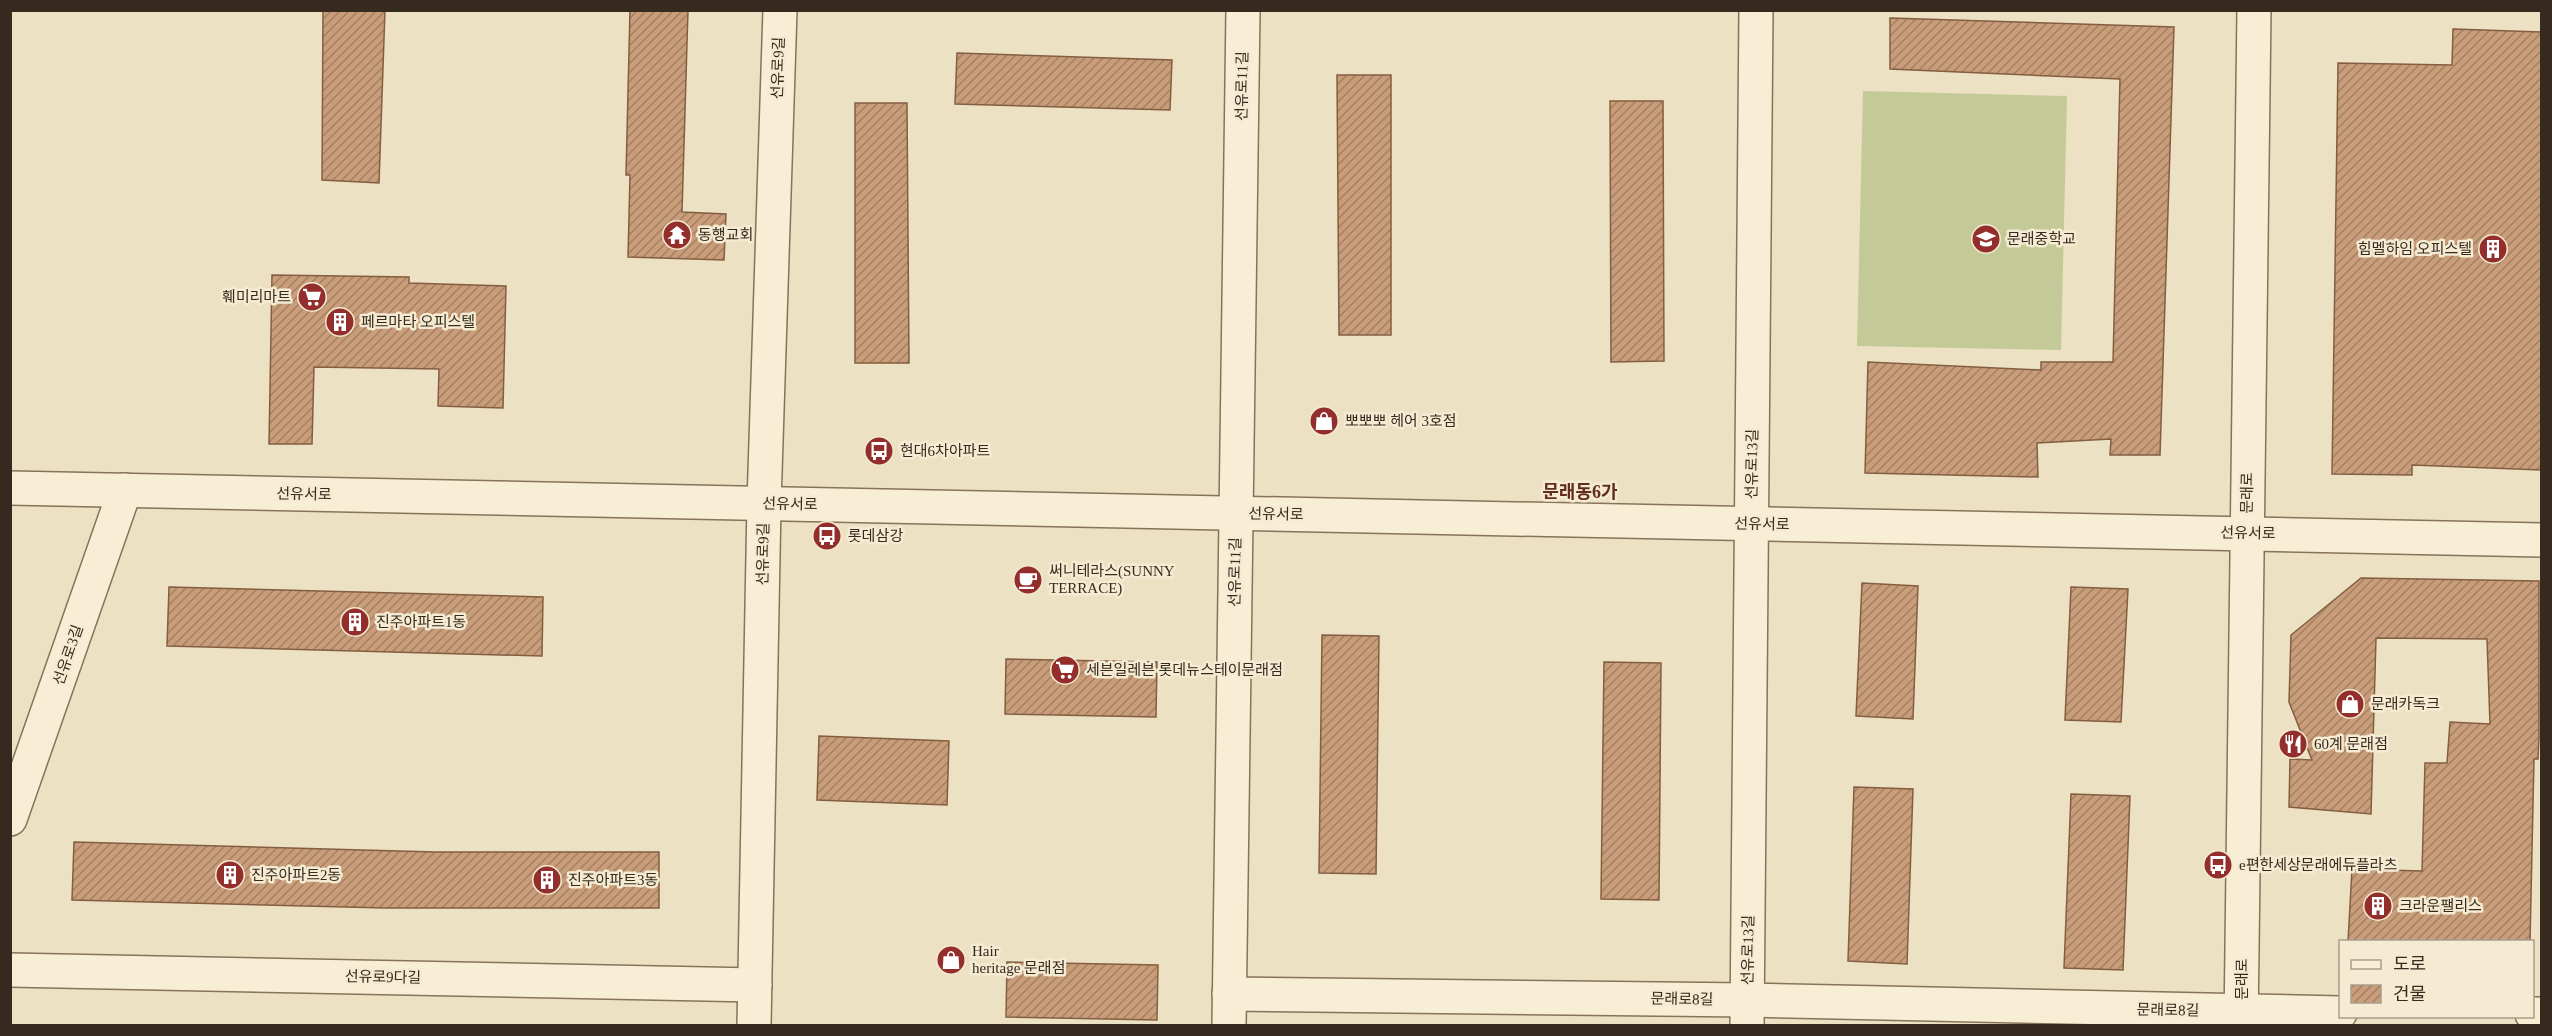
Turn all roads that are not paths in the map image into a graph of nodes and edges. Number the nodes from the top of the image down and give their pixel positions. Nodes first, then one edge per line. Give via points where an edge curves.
1 (780, 10) edge
2 (1243, 10) edge
3 (1756, 10) edge
4 (2254, 10) edge
5 (10, 488) edge
6 (125, 490) junction
7 (765, 503) junction
8 (1236, 513) junction
9 (1752, 524) junction
10 (2247, 533) junction
11 (2541, 540) edge
12 (10, 819) edge
13 (10, 970) edge
14 (755, 985) junction
15 (1229, 1010) edge
16 (2339, 1012) edge
17 (1748, 1013) edge
18 (2242, 1018) edge
19 (754, 1026) edge

1 - 7 street, 선유로9길
2 - 8 street, 선유로11길
3 - 9 street, 선유로13길
4 - 10 street, 문래로
5 - 6 street, 선유서로
6 - 7 street, 선유서로
6 - 12 street, 선유로3길
7 - 8 street, 선유서로
7 - 14 street, 선유로9길
8 - 9 street, 선유서로
8 - 15 street, 선유로11길
9 - 10 street, 선유서로
9 - 17 street, 선유로13길
10 - 11 street, 선유서로
10 - 18 street, 문래로
13 - 14 street, 선유로9다길
14 - 19 street, 선유로9길
15 - 17 street, 문래로8길
16 - 18 street, 문래로
17 - 18 street, 문래로8길

